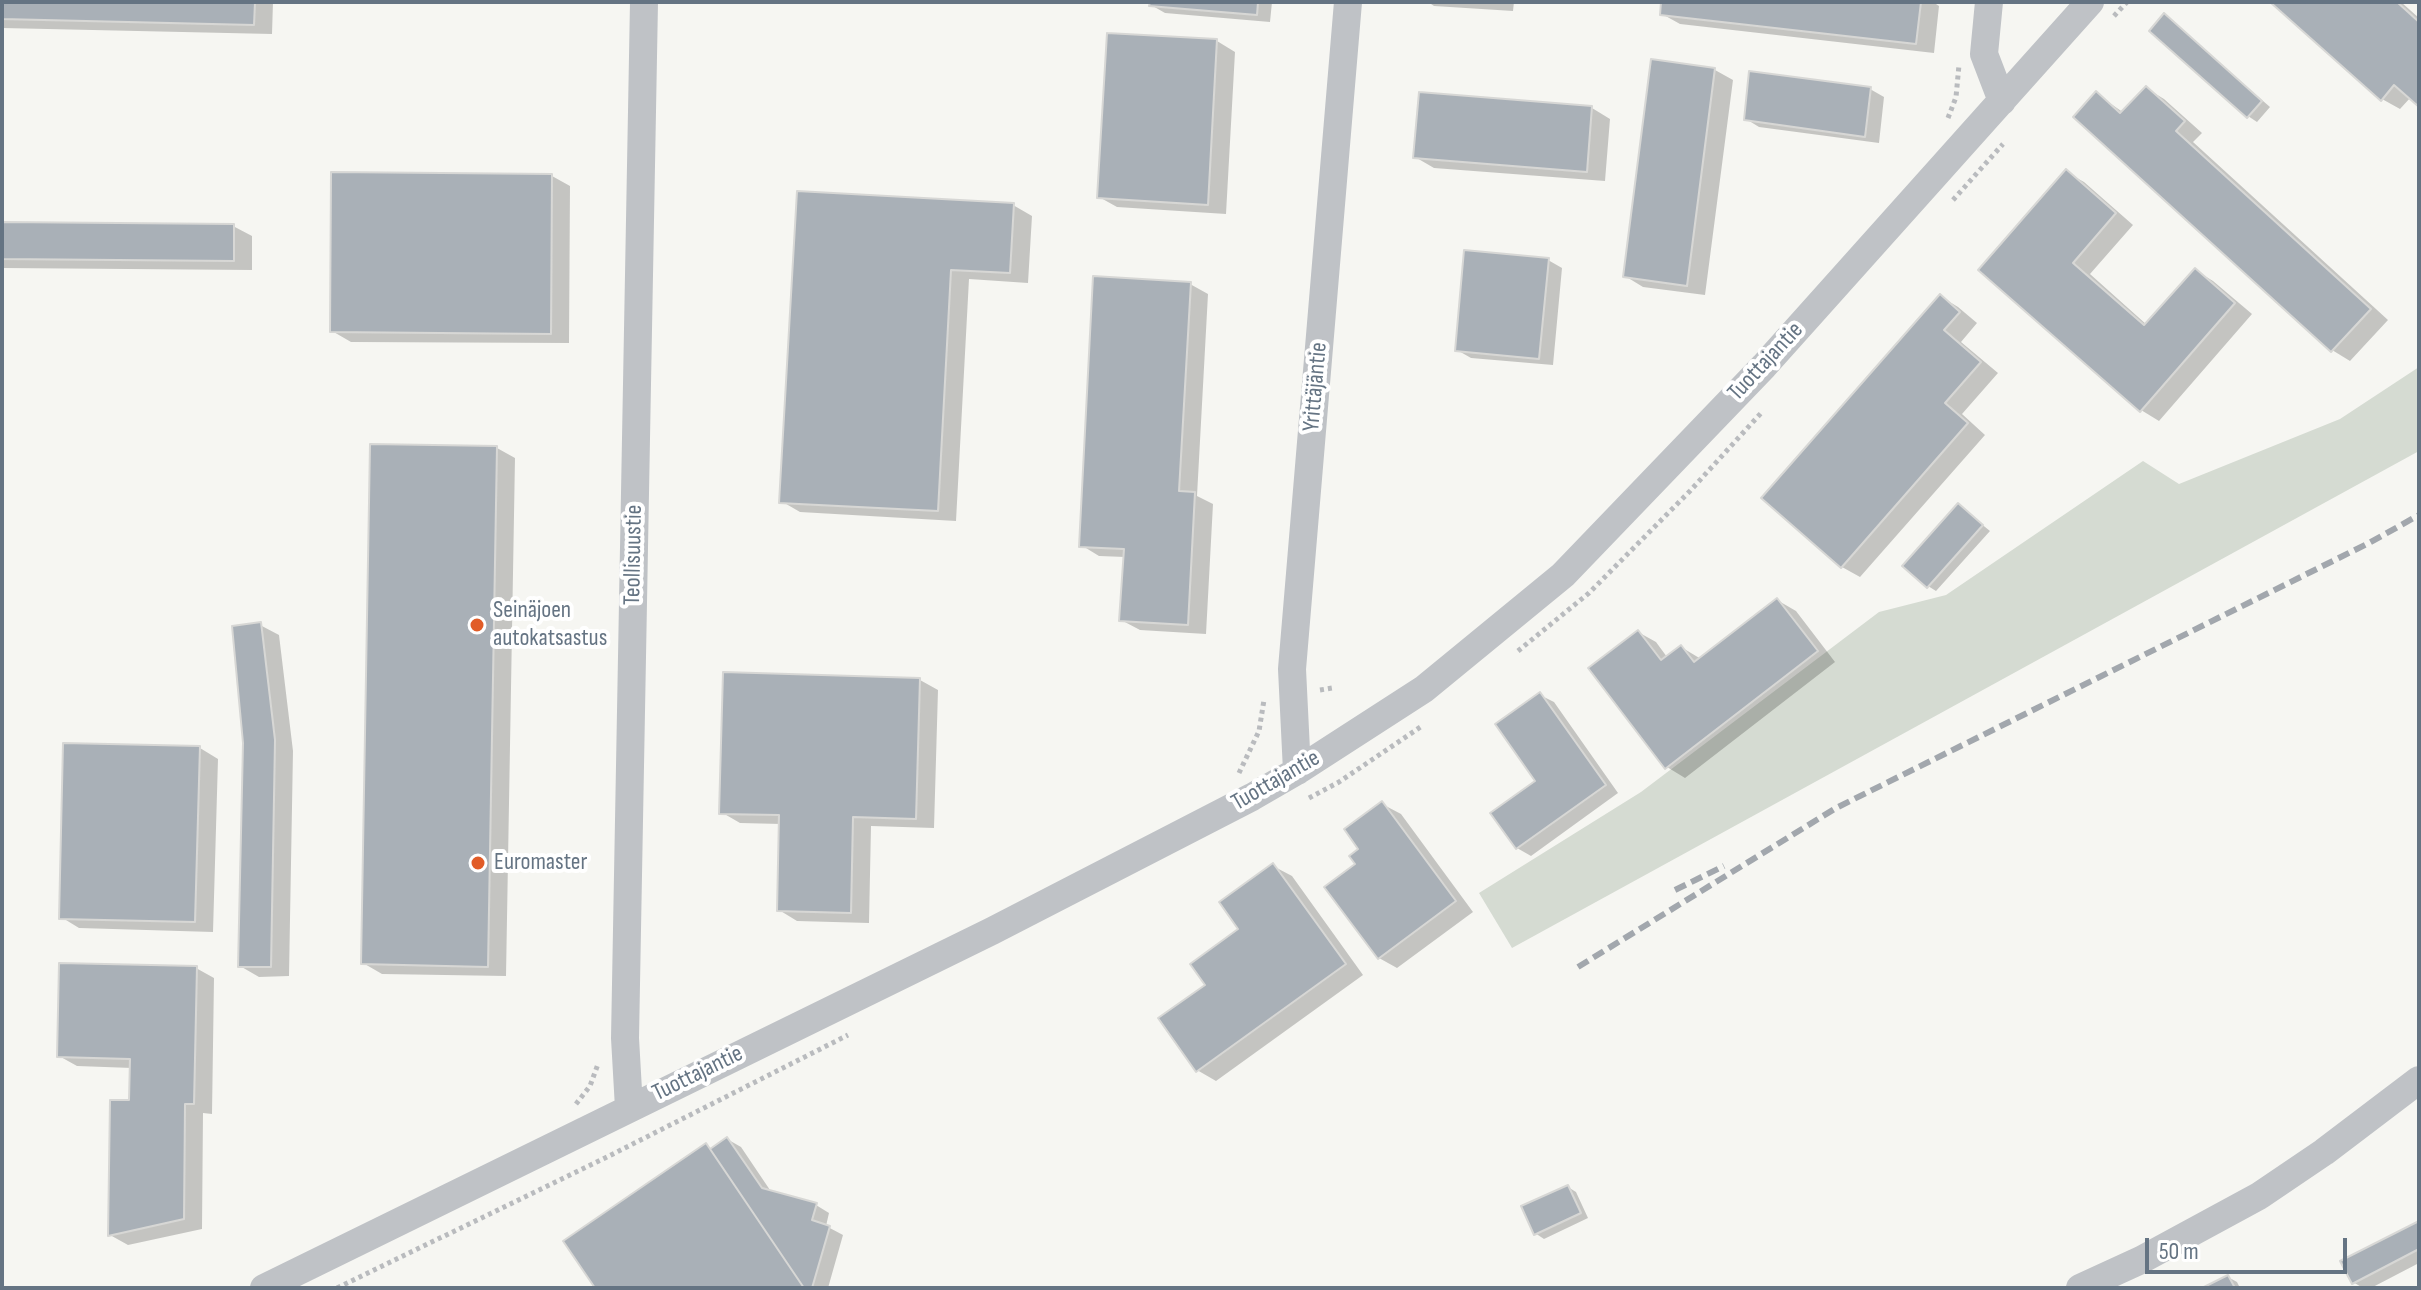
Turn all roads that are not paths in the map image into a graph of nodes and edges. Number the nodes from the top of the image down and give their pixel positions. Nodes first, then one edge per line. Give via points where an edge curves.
1 (644, 2) edge
2 (1348, 2) edge
3 (1989, 2) edge
4 (2090, 2) edge
5 (2002, 101) junction
6 (1297, 771) junction
7 (2419, 1080) edge
8 (629, 1108) junction
9 (264, 1288) edge
10 (2080, 1288) edge

1 - 8 street, Teollisuustie via 625,1038
2 - 6 street, Yrittäjäntie via 1292,669
3 - 5 street via 1984,54
4 - 5 street, Tuottajantie
5 - 6 street, Tuottajantie via 1764,366 1563,575 1424,689
6 - 8 street, Tuottajantie via 992,931
7 - 10 street via 2259,1196
8 - 9 street, Tuottajantie

